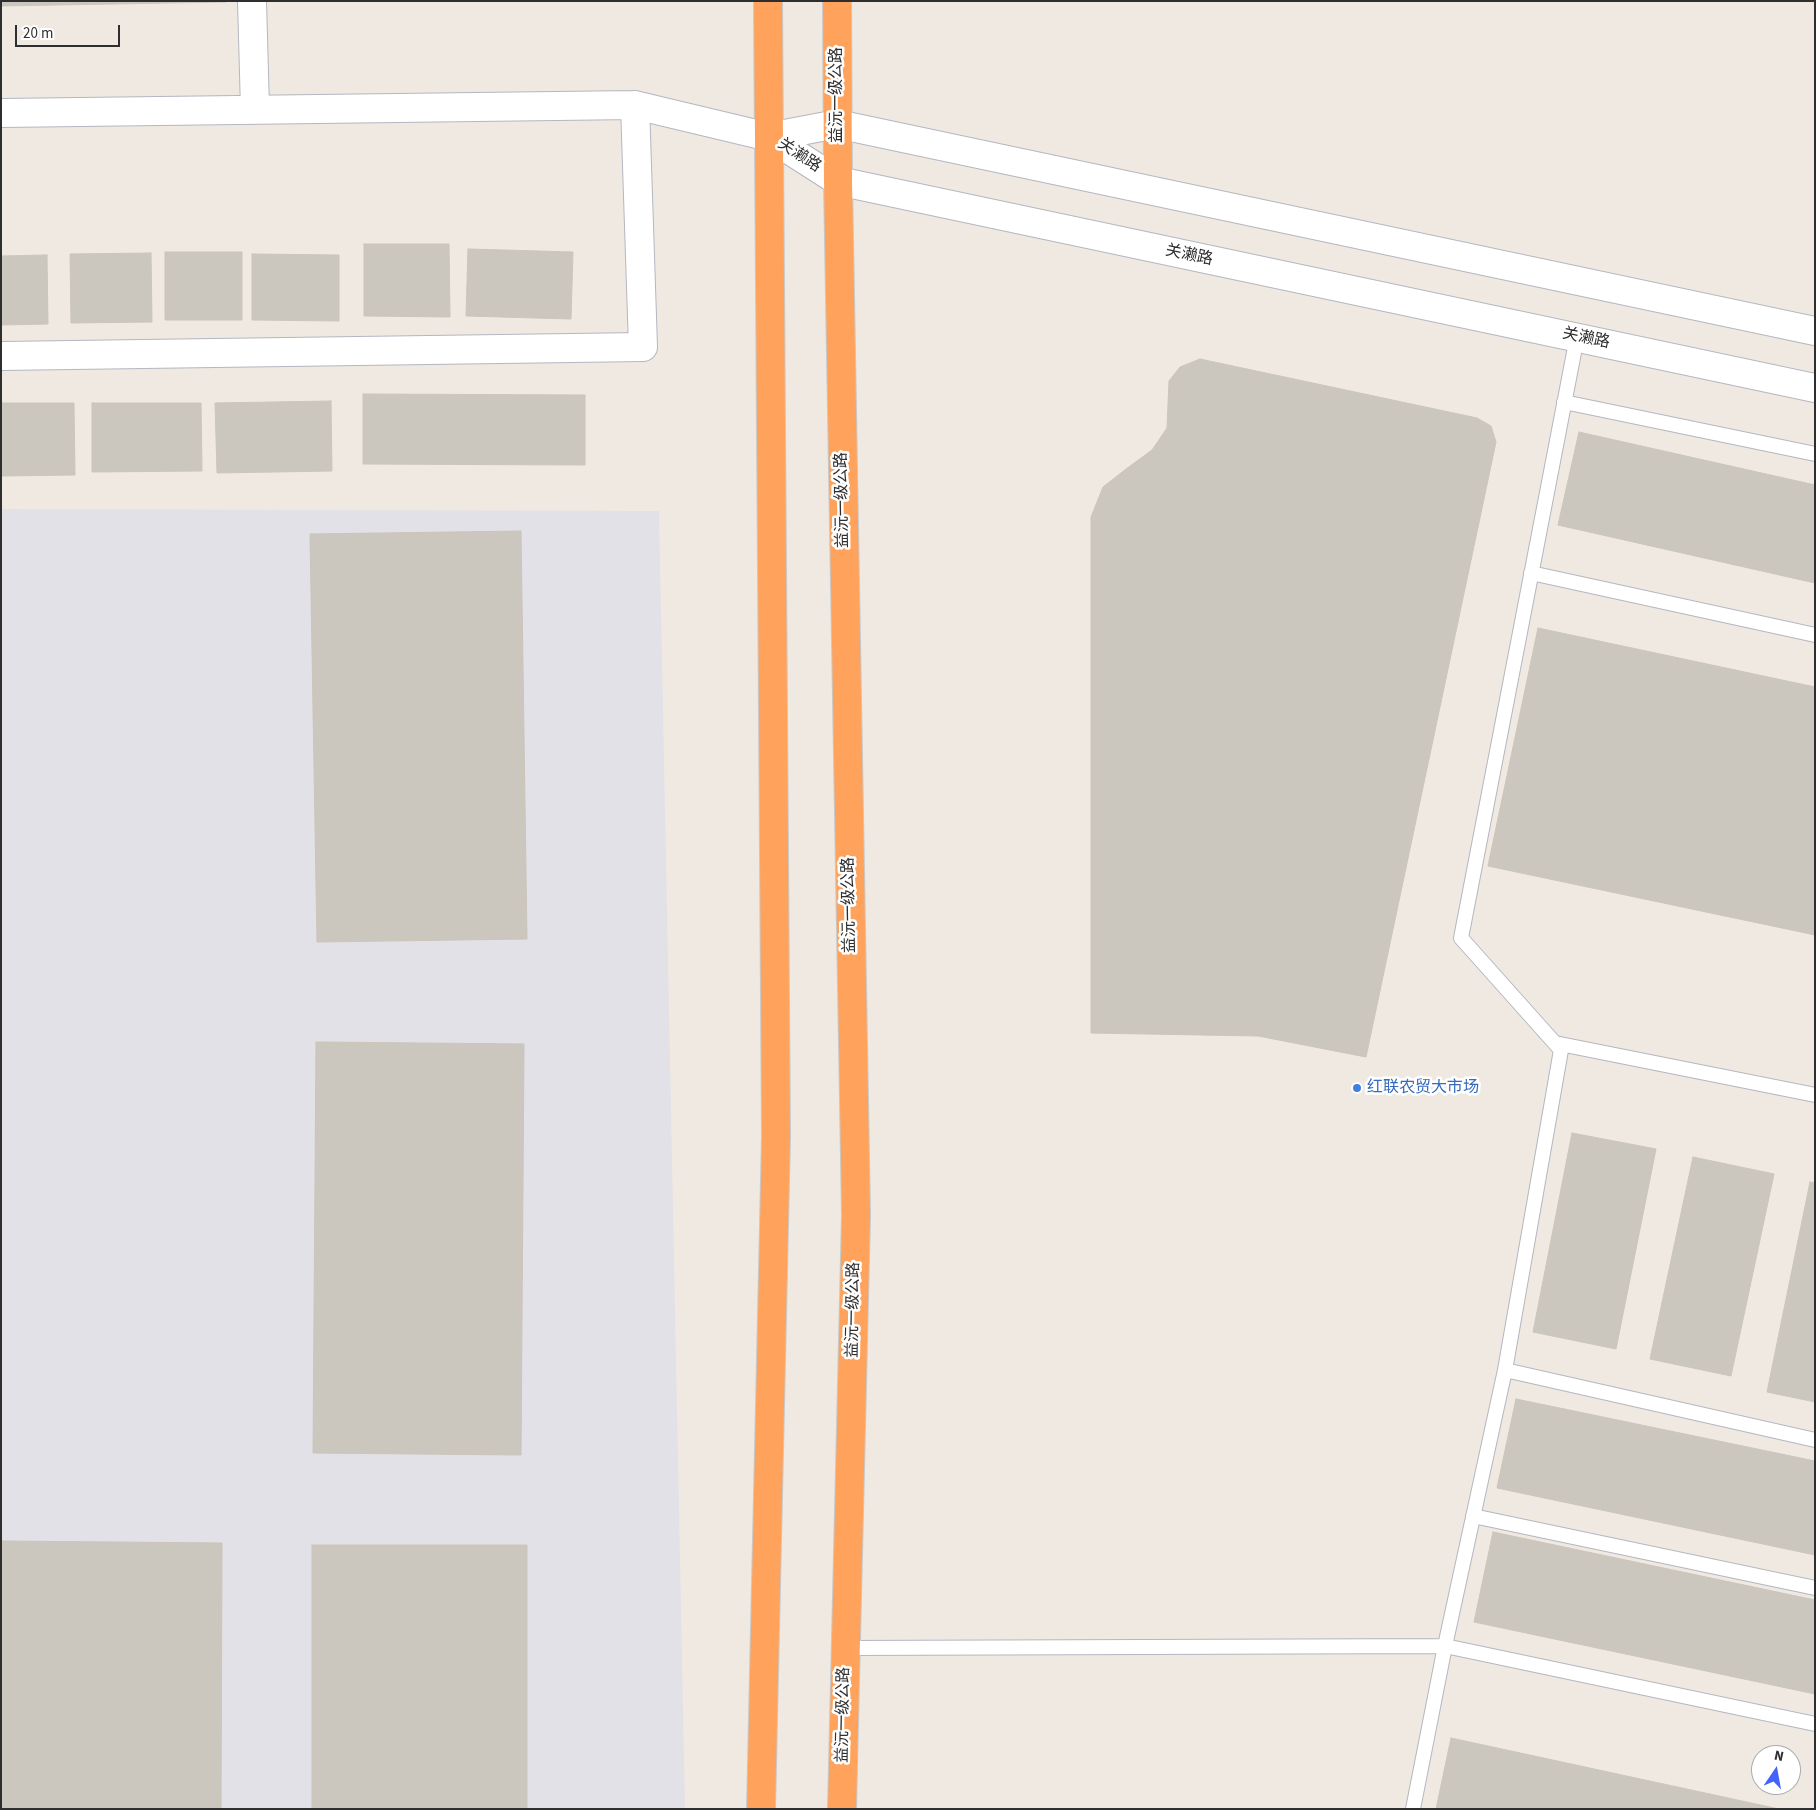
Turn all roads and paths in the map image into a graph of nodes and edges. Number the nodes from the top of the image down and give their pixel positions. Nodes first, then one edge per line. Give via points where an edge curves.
1 (252, 1) edge
2 (768, 1) edge
3 (837, 1) edge
4 (635, 104) junction
5 (255, 109) junction
6 (1, 113) edge
7 (837, 124) junction
8 (769, 137) junction
9 (838, 182) junction
10 (1815, 331) edge
11 (1577, 338) junction
12 (1, 356) edge
13 (1815, 388) edge
14 (1564, 402) junction
15 (1815, 454) edge
16 (1531, 573) junction
17 (1815, 636) edge
18 (1555, 1043) junction
19 (1815, 1095) edge
20 (1505, 1370) junction
21 (1815, 1440) edge
22 (1473, 1516) junction
23 (1815, 1588) edge
24 (1445, 1646) junction
25 (846, 1648) junction
26 (1815, 1724) edge
27 (761, 1809) edge
28 (842, 1809) edge
29 (1413, 1809) edge

1 - 5 street
2 - 8 highway
3 - 7 highway, 益沅一级公路
4 - 5 street
4 - 8 street
4 - 12 street via 643,347
5 - 6 street
7 - 8 street, 关濑路
7 - 9 highway, 益沅一级公路
7 - 10 street, 关濑路
8 - 9 street, 关濑路
8 - 27 highway via 776,1136
9 - 11 street, 关濑路
9 - 25 highway, 益沅一级公路 via 856,1215
11 - 13 street, 关濑路
11 - 14 lane
14 - 15 lane
14 - 16 lane
16 - 17 lane
16 - 18 lane via 1461,938
18 - 19 lane
18 - 20 lane via 1561,1050
20 - 21 lane
20 - 22 lane
22 - 23 lane
22 - 24 lane
24 - 25 lane
24 - 26 lane
24 - 29 lane
25 - 28 highway, 益沅一级公路

